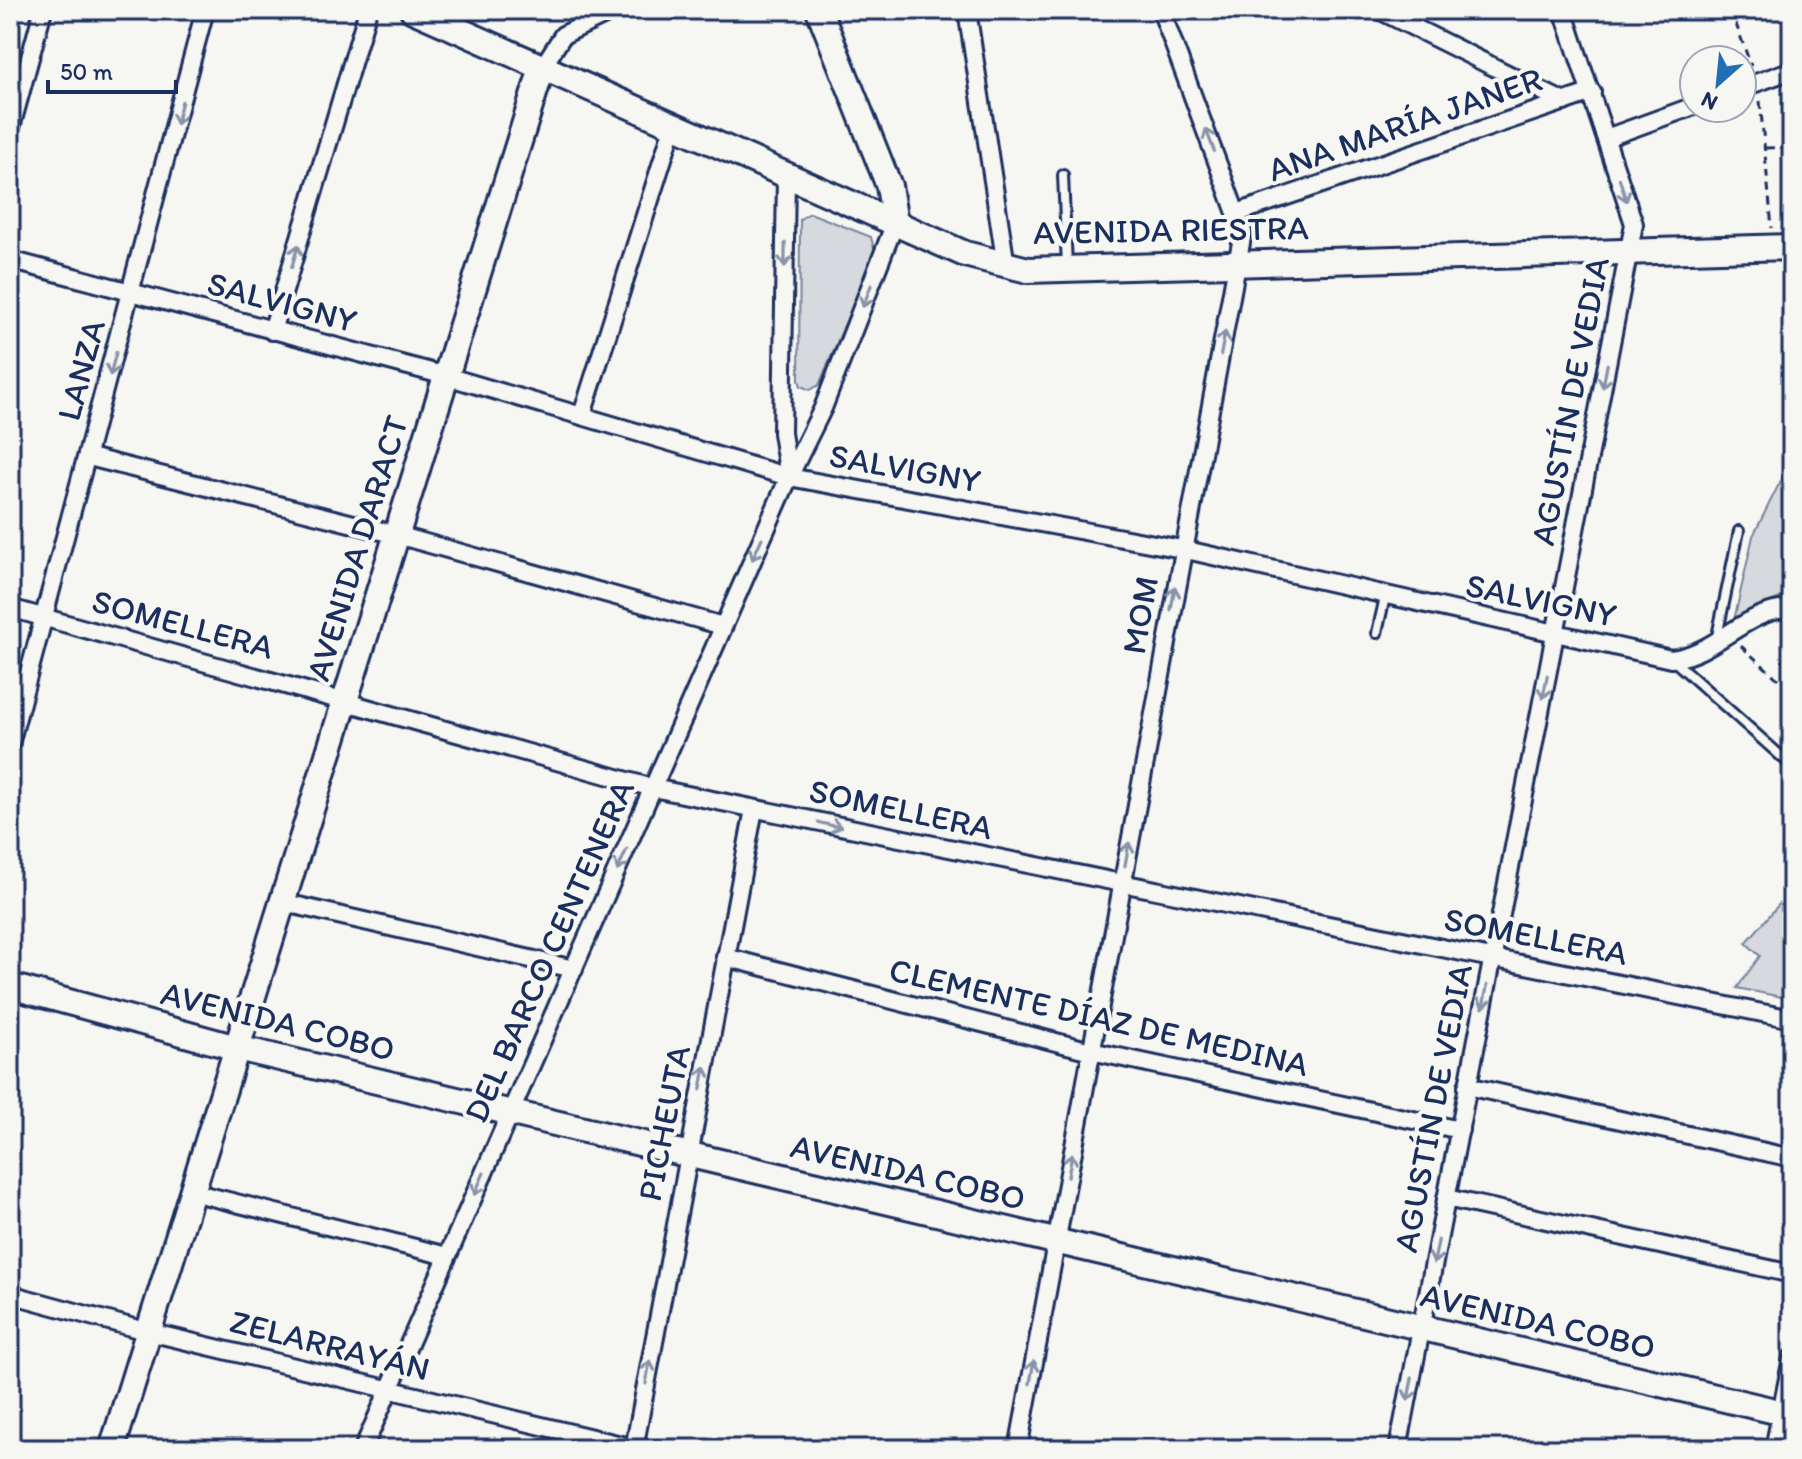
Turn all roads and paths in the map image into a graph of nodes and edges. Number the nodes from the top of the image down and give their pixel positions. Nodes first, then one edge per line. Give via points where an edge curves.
1 (43, 10) edge
2 (205, 10) edge
3 (368, 10) edge
4 (413, 10) edge
5 (615, 10) edge
6 (819, 10) edge
7 (967, 10) edge
8 (1161, 10) edge
9 (1379, 10) edge
10 (1563, 10) edge
11 (1731, 10) edge
12 (1739, 44) edge
13 (542, 68) junction
14 (1792, 70) edge
15 (1758, 83) edge
16 (1592, 92) junction
17 (1564, 102) junction
18 (1678, 112) edge
19 (1758, 119) edge
20 (673, 127) junction
21 (10, 131) edge
22 (1606, 138) junction
23 (1792, 147) edge
24 (1766, 148) junction
25 (1063, 175) dead end
26 (786, 177) junction
27 (1237, 213) junction
28 (895, 223) junction
29 (1783, 248) edge
30 (1630, 251) junction
31 (10, 260) edge
32 (1238, 263) junction
33 (1006, 266) junction
34 (1067, 270) junction
35 (133, 293) junction
36 (272, 331) junction
37 (446, 376) junction
38 (582, 415) junction
39 (89, 457) junction
40 (789, 477) junction
41 (1739, 531) dead end
42 (397, 535) junction
43 (1182, 549) junction
44 (1385, 597) junction
45 (10, 608) edge
46 (1792, 609) edge
47 (44, 617) junction
48 (723, 626) junction
49 (1377, 633) dead end
50 (1555, 635) junction
51 (1729, 635) junction
52 (1714, 645) junction
53 (1671, 659) junction
54 (1778, 679) dead end
55 (345, 700) junction
56 (10, 744) edge
57 (1792, 766) edge
58 (653, 788) junction
59 (754, 809) junction
60 (1122, 886) junction
61 (281, 902) junction
62 (725, 957) junction
63 (1492, 957) junction
64 (574, 969) junction
65 (10, 986) edge
66 (1792, 1019) edge
67 (237, 1048) junction
68 (1091, 1051) junction
69 (1467, 1086) junction
70 (511, 1112) junction
71 (1460, 1130) junction
72 (688, 1154) junction
73 (1792, 1158) edge
74 (192, 1192) junction
75 (1446, 1198) junction
76 (1056, 1242) junction
77 (447, 1256) junction
78 (1792, 1274) edge
79 (10, 1294) edge
80 (1422, 1329) junction
81 (149, 1332) junction
82 (1792, 1358) edge
83 (389, 1390) junction
84 (1786, 1414) edge
85 (112, 1449) edge
86 (363, 1449) edge
87 (635, 1449) edge
88 (1018, 1449) edge
89 (1398, 1449) edge
90 (1774, 1449) edge

1 - 21 street
2 -> 35 street, LANZA
36 -> 3 street
4 - 13 main road, AVENIDA RIESTRA
5 - 13 street via 563,35
6 - 28 main road via 889,186
7 - 33 street
27 -> 8 street, MOM
9 - 17 street
10 - 16 street, AGUSTÍN DE VEDIA
11 - 12 path
13 - 20 main road, AVENIDA RIESTRA
13 - 37 main road, AVENIDA DARACT
14 - 15 street
16 - 17 street, ANA MARÍA JANER
16 - 22 street, AGUSTÍN DE VEDIA
17 - 27 street, ANA MARÍA JANER
18 - 22 street
19 - 24 path
20 - 26 main road, AVENIDA RIESTRA
20 - 38 street
22 -> 30 street, AGUSTÍN DE VEDIA via 1634,224
23 - 24 path
24 - 29 path
25 - 34 lane
26 - 28 main road, AVENIDA RIESTRA
26 -> 40 street via 782,433
27 - 32 street, MOM via 1243,232
28 - 33 main road, AVENIDA RIESTRA
28 -> 40 street, DEL BARCO CENTENERA via 823,408
29 - 30 main road, AVENIDA RIESTRA
30 - 32 main road, AVENIDA RIESTRA
30 -> 50 street, AGUSTÍN DE VEDIA
31 - 35 street, SALVIGNY
32 - 34 main road, AVENIDA RIESTRA
43 -> 32 street, MOM
33 - 34 main road, AVENIDA RIESTRA
35 - 36 street, SALVIGNY
35 -> 39 street, LANZA
36 - 37 street, SALVIGNY
37 - 38 street, SALVIGNY
37 - 42 main road, AVENIDA DARACT
38 - 40 street, SALVIGNY
39 - 42 street
39 - 47 street, LANZA
40 - 43 street, SALVIGNY
40 -> 48 street, DEL BARCO CENTENERA
41 - 52 lane
42 - 48 street
42 - 55 main road, AVENIDA DARACT
43 - 44 street, SALVIGNY
60 -> 43 street, MOM
44 - 49 lane
44 - 50 street, SALVIGNY
45 - 47 street, SOMELLERA
46 - 51 street, SALVIGNY via 1768,612
47 - 55 street, SOMELLERA
47 - 56 street, LANZA
48 - 58 street, DEL BARCO CENTENERA
50 - 53 street, SALVIGNY
50 -> 63 street, AGUSTÍN DE VEDIA
51 - 52 street, SALVIGNY
51 - 54 path
52 - 53 street, SALVIGNY
53 - 57 lane
55 - 58 street, SOMELLERA
55 - 61 main road, AVENIDA DARACT
58 - 59 street, SOMELLERA
58 -> 64 street, DEL BARCO CENTENERA
59 -> 60 street, SOMELLERA
59 - 62 street, PICHEUTA
60 - 63 street, SOMELLERA
60 - 68 street, MOM
61 - 64 street
61 - 67 main road, AVENIDA DARACT
62 - 68 street, CLEMENTE DÍAZ DE MEDINA
72 -> 62 street, PICHEUTA
63 - 66 street, SOMELLERA
63 -> 69 street, AGUSTÍN DE VEDIA
64 - 70 street, DEL BARCO CENTENERA
65 - 67 main road, AVENIDA COBO
67 - 70 main road, AVENIDA COBO
67 - 74 main road, AVENIDA DARACT
68 - 71 street, CLEMENTE DÍAZ DE MEDINA
76 -> 68 street, MOM
69 - 71 street, AGUSTÍN DE VEDIA
69 - 73 street
70 - 72 main road, AVENIDA COBO
70 -> 77 street, DEL BARCO CENTENERA
71 - 75 street, AGUSTÍN DE VEDIA
72 - 76 main road, AVENIDA COBO
87 -> 72 street, PICHEUTA
74 - 77 street
74 - 81 main road, AVENIDA DARACT
75 - 78 street
75 -> 80 street, AGUSTÍN DE VEDIA
76 - 80 main road, AVENIDA COBO
88 -> 76 street, MOM
77 - 83 street, DEL BARCO CENTENERA
79 - 81 street, ZELARRAYÁN
80 - 84 main road, AVENIDA COBO
80 -> 89 street, AGUSTÍN DE VEDIA
81 - 83 street, ZELARRAYÁN
81 - 85 main road, AVENIDA DARACT
82 - 84 street
83 - 86 street, DEL BARCO CENTENERA
83 - 87 street, ZELARRAYÁN
84 - 90 street

